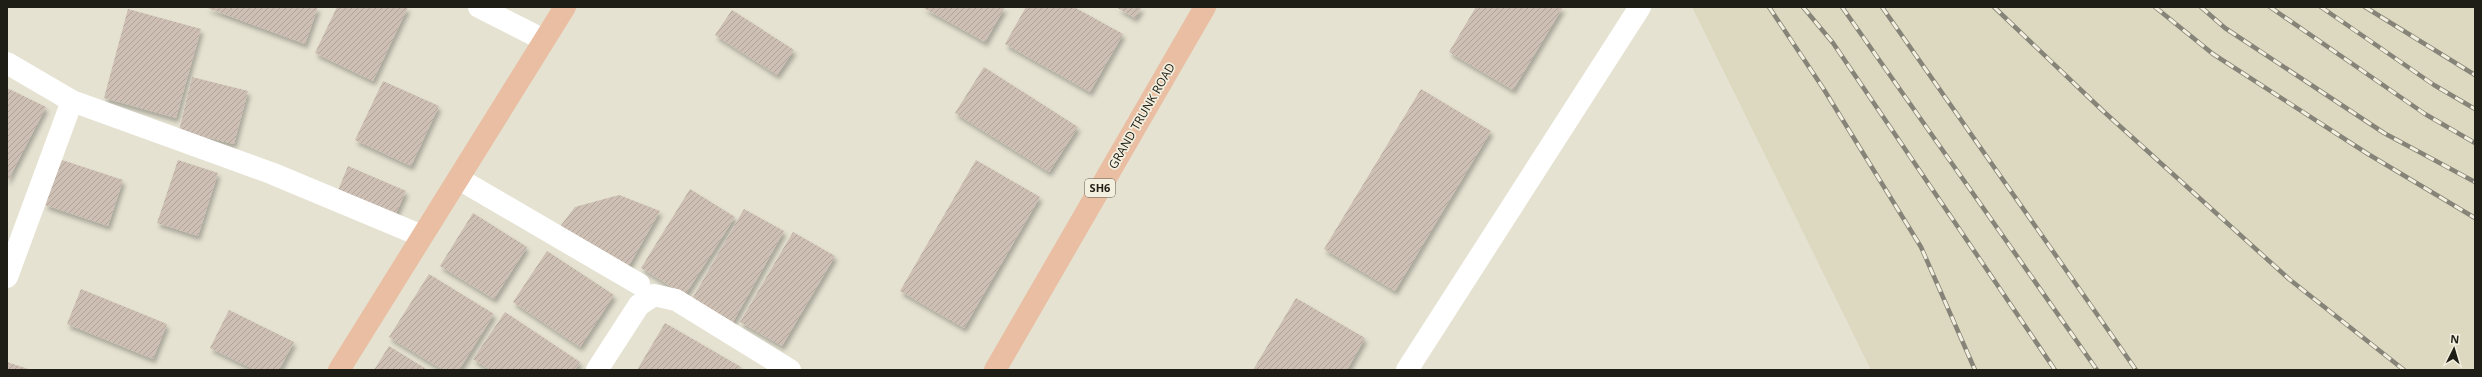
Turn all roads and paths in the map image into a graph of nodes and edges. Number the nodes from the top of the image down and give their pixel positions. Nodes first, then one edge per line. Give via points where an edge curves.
1 (479, 7) edge
2 (565, 7) edge
3 (1205, 7) edge
4 (1640, 7) edge
5 (544, 40) junction
6 (7, 63) edge
7 (72, 101) junction
8 (459, 179) junction
9 (422, 236) junction
10 (7, 277) edge
11 (639, 284) dead end
12 (339, 370) edge
13 (597, 370) edge
14 (790, 370) edge
15 (995, 370) edge
16 (1407, 370) edge

1 - 5 street
2 - 5 main road
3 - 15 main road, GRAND TRUNK ROAD / SH6
4 - 16 street
5 - 8 main road
6 - 7 street
7 - 9 street via 271,173
7 - 10 street
8 - 9 main road
8 - 11 street
9 - 12 main road
13 - 14 street via 639,305 654,294 676,300

